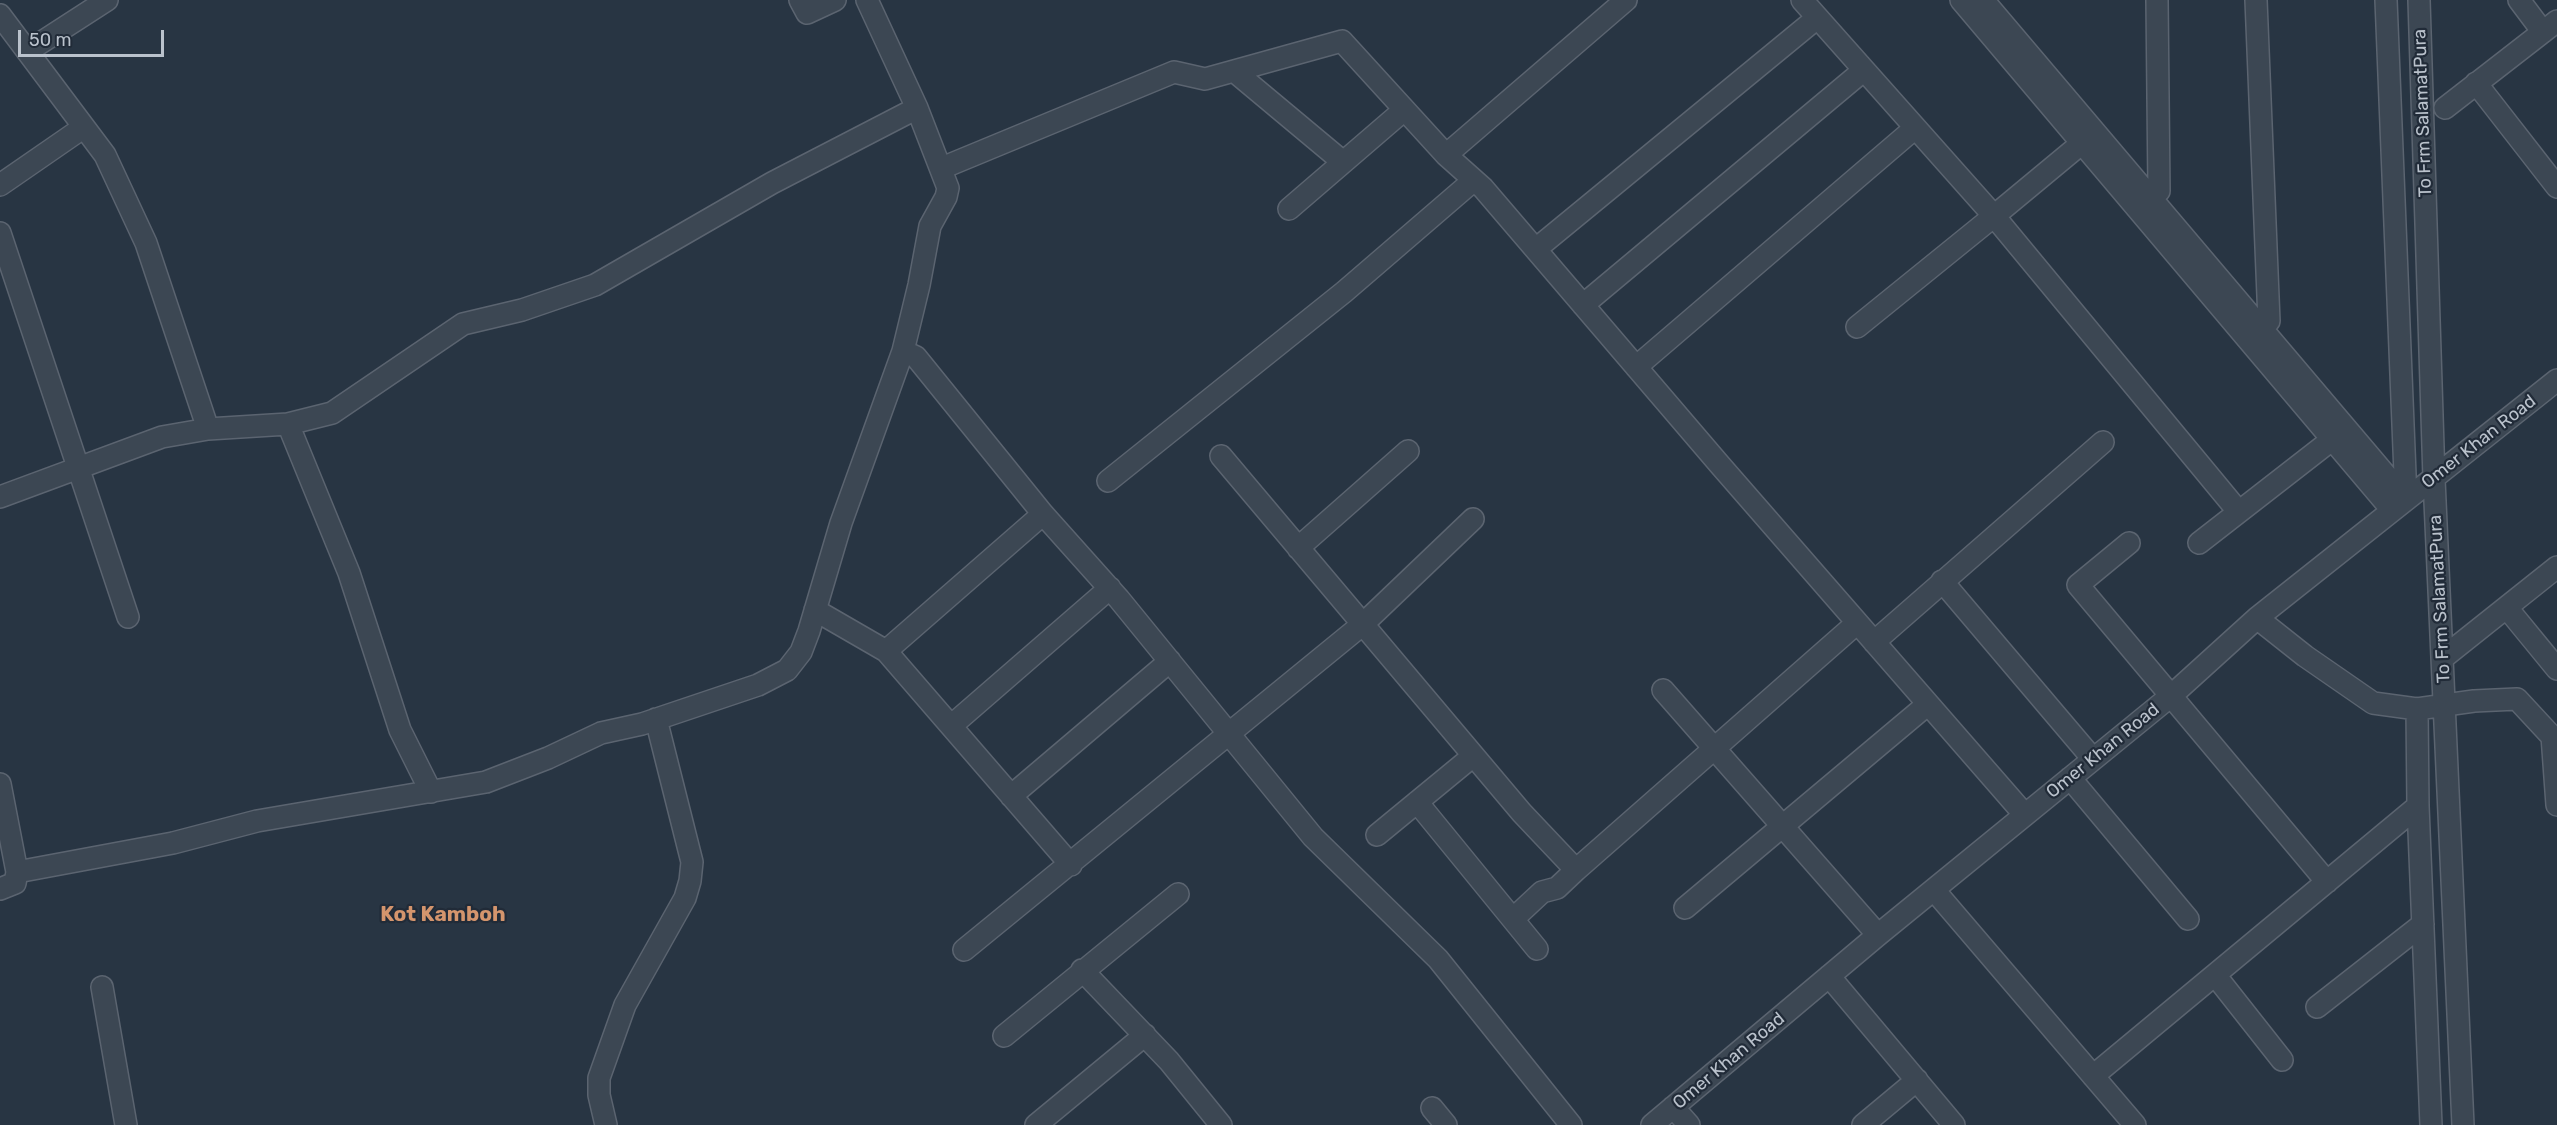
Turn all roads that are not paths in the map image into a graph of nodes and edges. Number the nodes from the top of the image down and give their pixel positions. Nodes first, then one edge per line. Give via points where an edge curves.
1 (107, 0) edge
2 (800, 0) edge
3 (835, 0) edge
4 (867, 0) edge
5 (1626, 0) edge
6 (1802, 0) edge
7 (1961, 0) edge
8 (1983, 0) edge
9 (2256, 0) edge
10 (2386, 0) edge
11 (2419, 0) edge
12 (2519, 0) edge
13 (2152, 1) edge
14 (0, 15) edge
15 (1817, 18) junction
16 (2550, 27) edge
17 (28, 51) junction
18 (1864, 70) junction
19 (1234, 71) junction
20 (2476, 83) junction
21 (917, 108) junction
22 (2445, 108) dead end
23 (1404, 110) junction
24 (84, 127) junction
25 (1915, 128) junction
26 (2082, 143) junction
27 (1446, 155) junction
28 (1343, 162) junction
29 (942, 168) junction
30 (1474, 180) junction
31 (0, 185) edge
32 (2557, 187) edge
33 (2152, 197) junction
34 (1289, 209) dead end
35 (1994, 216) junction
36 (0, 232) edge
37 (1536, 249) junction
38 (1583, 305) junction
39 (1857, 327) dead end
40 (2261, 329) junction
41 (903, 351) junction
42 (1636, 366) junction
43 (2557, 380) edge
44 (288, 424) junction
45 (208, 429) junction
46 (2340, 434) junction
47 (2103, 442) dead end
48 (1408, 451) dead end
49 (1221, 456) dead end
50 (79, 466) junction
51 (2434, 478) junction
52 (1108, 481) dead end
53 (0, 495) edge
54 (2399, 504) junction
55 (2238, 511) junction
56 (1043, 514) junction
57 (1473, 519) dead end
58 (2129, 543) dead end
59 (2199, 543) dead end
60 (1298, 548) junction
61 (2557, 567) edge
62 (1942, 581) junction
63 (1110, 588) junction
64 (2507, 608) junction
65 (815, 610) junction
66 (128, 617) dead end
67 (2257, 618) junction
68 (1857, 623) junction
69 (1363, 624) junction
70 (1874, 642) junction
71 (886, 651) junction
72 (2444, 657) junction
73 (1170, 661) junction
74 (2557, 669) edge
75 (1663, 690) dead end
76 (2172, 695) junction
77 (1928, 704) junction
78 (2446, 704) junction
79 (2416, 709) junction
80 (656, 719) junction
81 (951, 726) junction
82 (1228, 732) junction
83 (2554, 739) edge
84 (1714, 749) junction
85 (1473, 756) junction
86 (2093, 759) junction
87 (2070, 778) junction
88 (0, 784) edge
89 (431, 792) junction
90 (1011, 796) junction
91 (1417, 802) junction
92 (2557, 805) edge
93 (2418, 806) junction
94 (2025, 815) junction
95 (1782, 826) junction
96 (1377, 835) dead end
97 (1071, 865) junction
98 (1576, 870) junction
99 (17, 872) junction
100 (2327, 882) junction
101 (0, 889) edge
102 (1934, 890) junction
103 (1178, 894) dead end
104 (1685, 908) dead end
105 (1513, 919) junction
106 (2188, 919) dead end
107 (2423, 924) junction
108 (1878, 935) junction
109 (1537, 949) dead end
110 (964, 950) dead end
111 (1082, 970) junction
112 (2215, 975) junction
113 (1829, 976) junction
114 (102, 987) dead end
115 (2317, 1007) dead end
116 (1145, 1035) junction
117 (1004, 1036) dead end
118 (2282, 1060) dead end
119 (2093, 1076) junction
120 (1917, 1080) junction
121 (1673, 1107) junction
122 (1432, 1108) dead end
123 (2444, 1108) edge
124 (126, 1125) edge
125 (606, 1125) edge
126 (1036, 1125) edge
127 (1221, 1125) edge
128 (1446, 1125) edge
129 (1571, 1125) edge
130 (1652, 1125) edge
131 (1689, 1125) edge
132 (1863, 1125) edge
133 (1954, 1125) edge
134 (2135, 1125) edge
135 (2463, 1125) edge

1 - 17 street
2 - 3 street via 807,13
4 - 21 street
5 - 27 street
6 - 15 street
7 - 26 street
8 - 33 street
9 - 40 street via 2269,321
10 - 54 street
11 - 51 street, To Frm SalamatPura
12 - 16 street
13 - 33 street via 2159,190
14 - 17 street
15 - 18 street
15 - 37 street
16 - 20 street
17 - 24 street
18 - 25 street
18 - 38 street
19 - 23 street via 1342,41
19 - 28 street
19 - 29 street via 1205,79 1174,72
20 - 22 street
20 - 32 street
21 - 29 street
21 - 44 street via 772,183 595,285 522,310 463,324 332,413
23 - 27 street
23 - 28 street
24 - 31 street
24 - 45 street via 105,155 146,243
25 - 35 street
25 - 42 street
26 - 35 street
26 - 46 street
27 - 30 street
28 - 34 street
29 - 41 street via 948,188 930,226
30 - 37 street
30 - 52 street via 1344,292
33 - 40 street
35 - 39 street
35 - 55 street
36 - 50 street
37 - 38 street
38 - 42 street
40 - 46 street
41 - 56 street via 916,357
41 - 65 street via 841,523
42 - 68 street
43 - 51 street, Omer Khan Road
44 - 45 street
44 - 89 street via 349,573 400,730
45 - 50 street via 162,438
46 - 54 street
46 - 55 street
47 - 62 street
48 - 60 street
49 - 60 street
50 - 53 street
50 - 66 street
51 - 54 street, Omer Khan Road
51 - 72 street, To Frm SalamatPura
54 - 67 street, Omer Khan Road
55 - 59 street
56 - 63 street
56 - 71 street
57 - 69 street
58 - 76 street via 2078,585
60 - 69 street
61 - 64 street
62 - 70 street
62 - 86 street
63 - 73 street
63 - 81 street
64 - 72 street
64 - 74 street
65 - 71 street
65 - 80 street via 801,652 787,670 758,685
67 - 76 street, Omer Khan Road
67 - 79 street via 2373,703
68 - 70 street
68 - 84 street
69 - 82 street
69 - 85 street
70 - 77 street
71 - 81 street
72 - 78 street, To Frm SalamatPura
73 - 82 street
73 - 90 street
75 - 84 street
76 - 86 street, Omer Khan Road
76 - 100 street
77 - 94 street
77 - 95 street
78 - 79 street
78 - 83 street via 2517,699
78 - 123 street, To Frm SalamatPura
79 - 93 street
80 - 89 street via 601,733 486,782
80 - 125 street via 692,862 690,881 685,898 625,1005 599,1078
81 - 90 street
82 - 97 street
82 - 129 street via 1314,837 1438,959
83 - 92 street
84 - 95 street
84 - 98 street
85 - 91 street
85 - 98 street
86 - 87 street, Omer Khan Road
87 - 94 street, Omer Khan Road
87 - 106 street
88 - 99 street
89 - 99 street via 257,821 172,843
90 - 97 street
91 - 96 street
91 - 105 street
93 - 100 street
93 - 107 street
94 - 102 street, Omer Khan Road
95 - 104 street
95 - 108 street
97 - 110 street
98 - 105 street via 1557,888 1542,892
99 - 101 street via 15,883
100 - 112 street
102 - 108 street, Omer Khan Road
102 - 119 street
103 - 111 street
105 - 109 street
107 - 115 street
107 - 123 street
108 - 113 street, Omer Khan Road
111 - 116 street
111 - 117 street
112 - 118 street
112 - 119 street
113 - 120 street
113 - 121 street, Omer Khan Road
114 - 124 street
116 - 126 street
116 - 127 street
119 - 134 street
120 - 132 street
120 - 133 street
121 - 130 street, Omer Khan Road
121 - 131 street
122 - 128 street
123 - 135 street, To Frm SalamatPura

